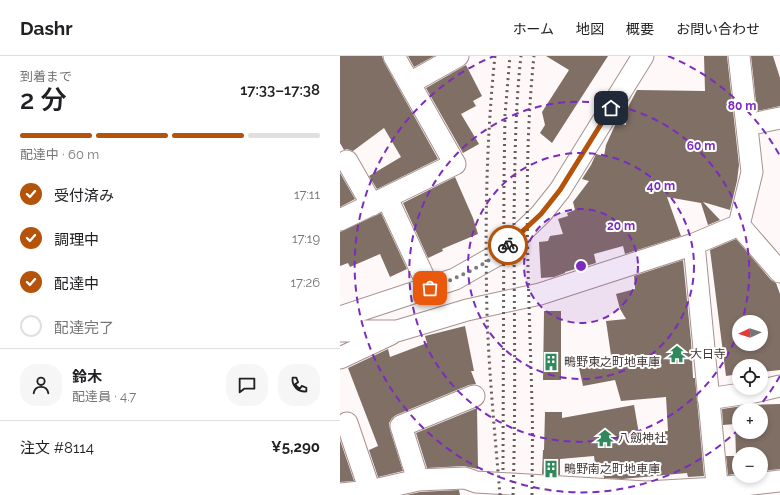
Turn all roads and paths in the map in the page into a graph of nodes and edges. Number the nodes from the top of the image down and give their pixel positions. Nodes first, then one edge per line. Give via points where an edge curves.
1 (394, 56) edge
2 (458, 56) edge
3 (643, 56) edge
4 (739, 56) edge
5 (410, 83) junction
6 (780, 118) edge
7 (747, 125) junction
8 (347, 161) dead end
9 (379, 201) junction
10 (340, 220) edge
11 (739, 225) junction
12 (694, 244) junction
13 (780, 272) edge
14 (430, 288) junction
15 (403, 296) junction
16 (340, 317) edge
17 (406, 328) junction
18 (340, 331) edge
19 (340, 358) edge
20 (780, 386) edge
21 (474, 396) dead end
22 (708, 399) junction
23 (347, 424) dead end
24 (418, 480) junction
25 (780, 481) edge
26 (476, 489) edge
27 (717, 491) edge
28 (370, 493) edge
29 (340, 494) edge

1 - 5 street
2 - 5 street
3 - 14 street via 560,190 541,214 499,254 455,279
4 - 7 street
5 - 9 street via 454,164
6 - 7 street
7 - 11 street via 752,172
8 - 9 street
9 - 10 street
9 - 14 street
11 - 12 street
11 - 13 street
12 - 17 street via 540,294 467,310
12 - 22 street
14 - 15 street
15 - 16 street
15 - 17 street
17 - 18 street
17 - 19 street
20 - 22 street
21 - 24 street via 401,426
22 - 27 street
23 - 28 street
24 - 26 street via 465,478
24 - 28 street
25 - 27 street
26 - 27 street
28 - 29 street

